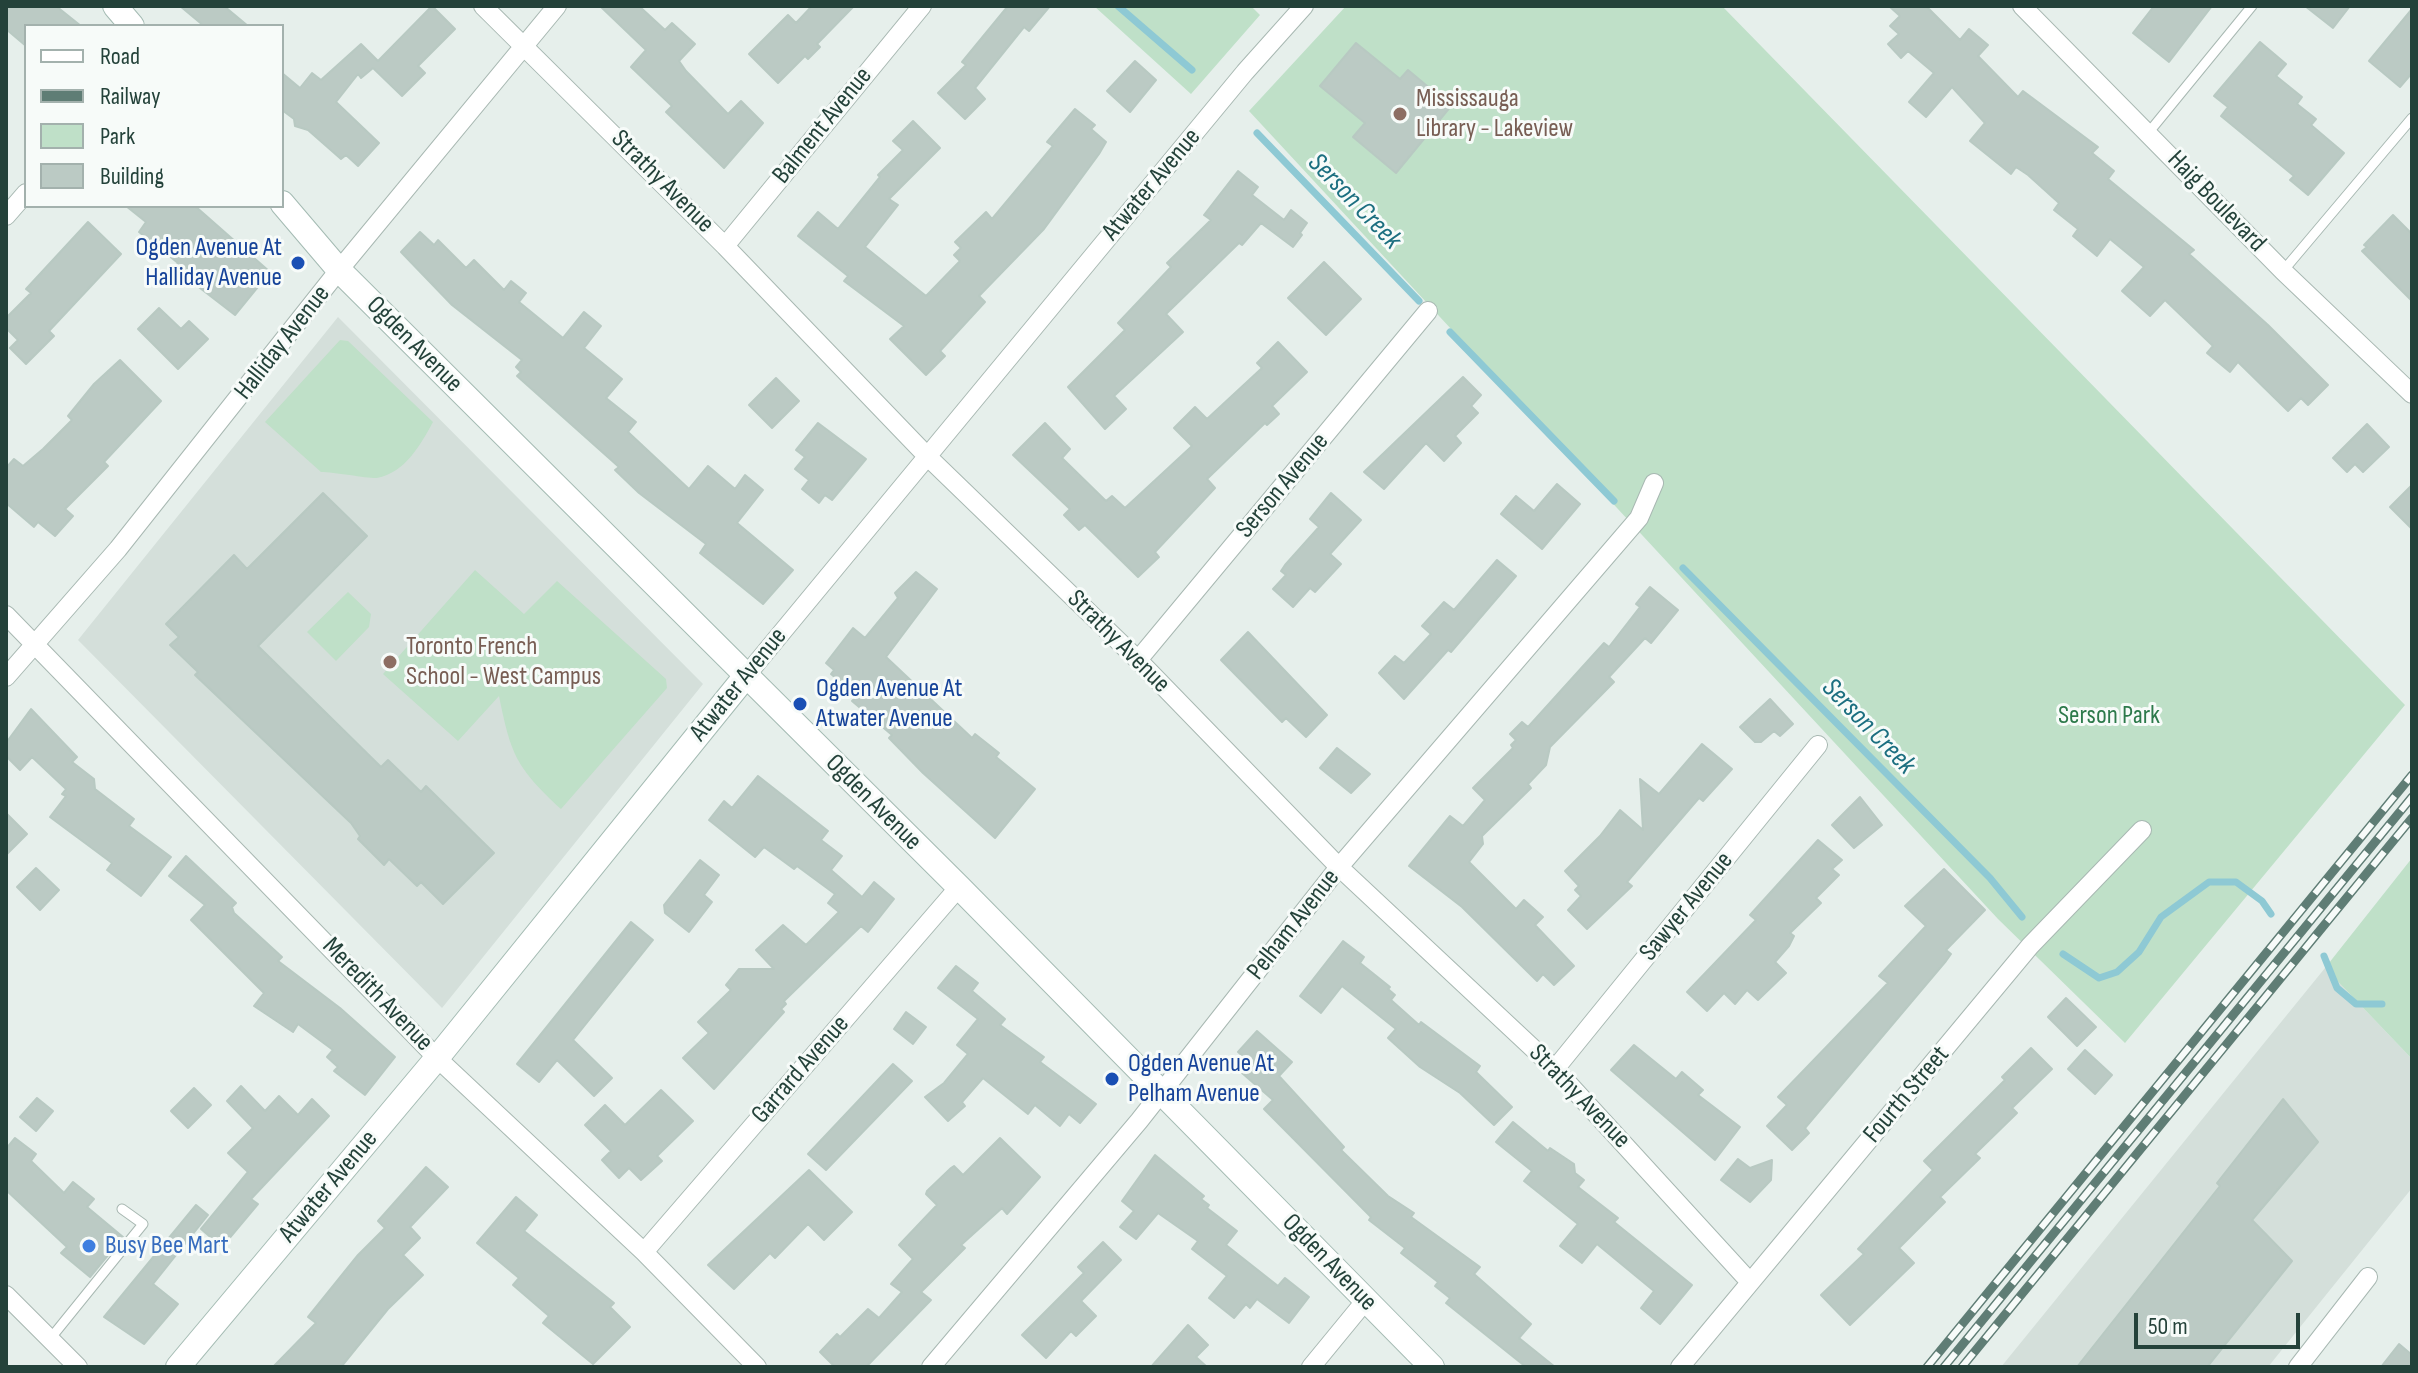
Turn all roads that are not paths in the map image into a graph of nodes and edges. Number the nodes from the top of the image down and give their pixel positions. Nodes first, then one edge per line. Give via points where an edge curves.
1 (115, 6) edge
2 (483, 6) edge
3 (557, 6) edge
4 (922, 6) edge
5 (2022, 6) edge
6 (2252, 6) edge
7 (1293, 10) edge
8 (130, 24) edge
9 (522, 47) junction
10 (2412, 118) edge
11 (2149, 132) junction
12 (24, 195) edge
13 (284, 205) edge
14 (6, 216) edge
15 (725, 246) junction
16 (339, 270) junction
17 (2283, 271) junction
18 (1428, 311) dead end
19 (2412, 394) edge
20 (927, 456) junction
21 (1654, 483) dead end
22 (6, 615) edge
23 (34, 643) junction
24 (1138, 660) junction
25 (6, 677) edge
26 (745, 677) junction
27 (1818, 745) dead end
28 (2142, 830) dead end
29 (1339, 867) junction
30 (959, 887) junction
31 (437, 1058) junction
32 (1555, 1069) junction
33 (1162, 1092) junction
34 (122, 1209) dead end
35 (644, 1252) junction
36 (2368, 1277) dead end
37 (1749, 1281) junction
38 (6, 1295) edge
39 (1366, 1300) junction
40 (50, 1339) junction
41 (78, 1367) edge
42 (178, 1367) edge
43 (757, 1367) edge
44 (931, 1367) edge
45 (1311, 1367) edge
46 (1432, 1367) edge
47 (1680, 1367) edge
48 (2298, 1367) edge

1 - 8 street
2 - 9 street, Strathy Avenue
3 - 9 street, Halliday Avenue
4 - 15 street, Balment Avenue
5 - 11 street, Haig Boulevard
6 - 11 lane
7 - 20 street, Atwater Avenue
9 - 15 street, Strathy Avenue
9 - 16 street, Halliday Avenue
10 - 17 lane
11 - 17 street, Haig Boulevard
12 - 14 street
13 - 16 street, Ogden Avenue
15 - 20 street, Strathy Avenue
16 - 23 street, Halliday Avenue via 164,492
16 - 26 street, Ogden Avenue
17 - 19 street, Haig Boulevard
18 - 24 street, Serson Avenue
20 - 24 street, Strathy Avenue
20 - 26 street, Atwater Avenue
21 - 29 street, Pelham Avenue via 1639,518
22 - 23 street, Meredith Avenue
23 - 25 street, Halliday Avenue
23 - 31 street, Meredith Avenue
24 - 29 street, Strathy Avenue
26 - 30 street, Ogden Avenue
26 - 31 street, Atwater Avenue
27 - 32 street, Sawyer Avenue
28 - 37 street, Fourth Street via 2030,946
29 - 32 street, Strathy Avenue
29 - 33 street, Pelham Avenue
30 - 33 street, Ogden Avenue
30 - 35 street, Garrard Avenue
31 - 35 street, Meredith Avenue
31 - 42 street, Atwater Avenue
32 - 37 street, Strathy Avenue
33 - 39 street, Ogden Avenue
33 - 44 street, Pelham Avenue
34 - 40 lane via 143,1224
35 - 43 street, Meredith Avenue
36 - 48 street
37 - 47 street, Fourth Street
38 - 40 street
39 - 45 street
39 - 46 street, Ogden Avenue
40 - 41 street

